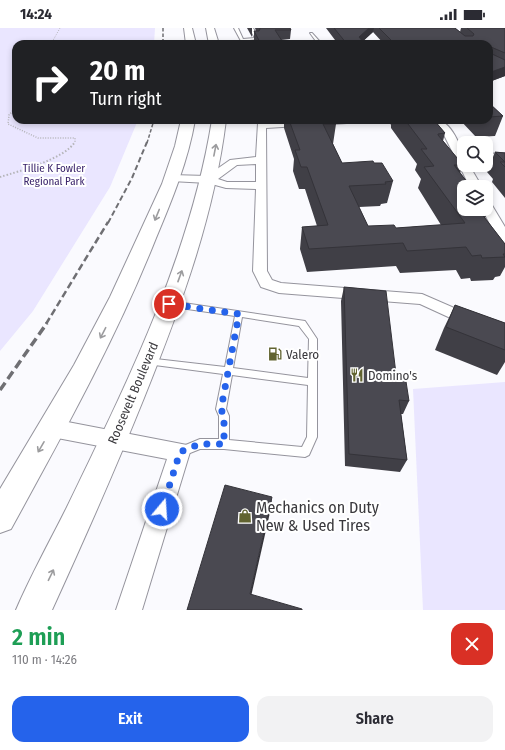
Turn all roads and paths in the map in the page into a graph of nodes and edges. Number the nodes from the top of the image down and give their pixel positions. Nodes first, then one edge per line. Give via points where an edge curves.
1 (60, 28) edge
2 (188, 28) edge
3 (210, 28) edge
4 (236, 28) edge
5 (251, 28) edge
6 (311, 34) dead end
7 (53, 40) edge
8 (190, 40) edge
9 (213, 40) edge
10 (316, 40) edge
11 (12, 112) edge
12 (187, 124) edge
13 (218, 124) edge
14 (278, 124) edge
15 (439, 124) edge
16 (457, 149) edge
17 (505, 156) edge
18 (493, 157) edge
19 (262, 160) junction
20 (0, 177) edge
21 (171, 178) junction
22 (209, 180) junction
23 (262, 186) junction
24 (492, 216) edge
25 (505, 239) edge
26 (169, 304) junction
27 (239, 314) junction
28 (505, 337) edge
29 (147, 361) junction
30 (228, 371) junction
31 (313, 382) junction
32 (52, 428) junction
33 (113, 440) junction
34 (224, 444) junction
35 (180, 452) junction
36 (0, 518) edge
37 (34, 610) edge
38 (129, 610) edge

1 - 7 path
2 - 8 highway
3 - 9 highway
4 - 5 lane via 242,40 257,39
6 - 10 lane
11 - 20 path via 8,124 38,138 75,138 75,143 52,157
12 - 21 highway
22 -> 13 highway, Roosevelt Boulevard
14 - 19 street via 261,125
15 - 16 street via 446,129
17 - 18 street
19 - 22 street via 234,162
19 - 23 street
21 - 22 street
21 -> 32 highway via 124,292
22 - 23 street via 226,185
26 -> 22 highway, Roosevelt Boulevard via 198,221
23 - 28 street via 260,271 266,282 279,288 422,299
24 - 25 street
26 - 27 lane
26 - 29 highway, Roosevelt Boulevard
27 - 30 lane
27 - 31 lane via 302,323 313,339
29 - 30 lane
29 - 33 highway, Roosevelt Boulevard
30 - 31 lane
30 - 34 lane via 221,409 224,416
31 - 34 lane via 312,437 305,452
32 - 33 street
32 -> 36 highway
33 - 35 street
37 -> 33 highway, Roosevelt Boulevard
34 - 35 lane via 200,444
35 - 38 street

